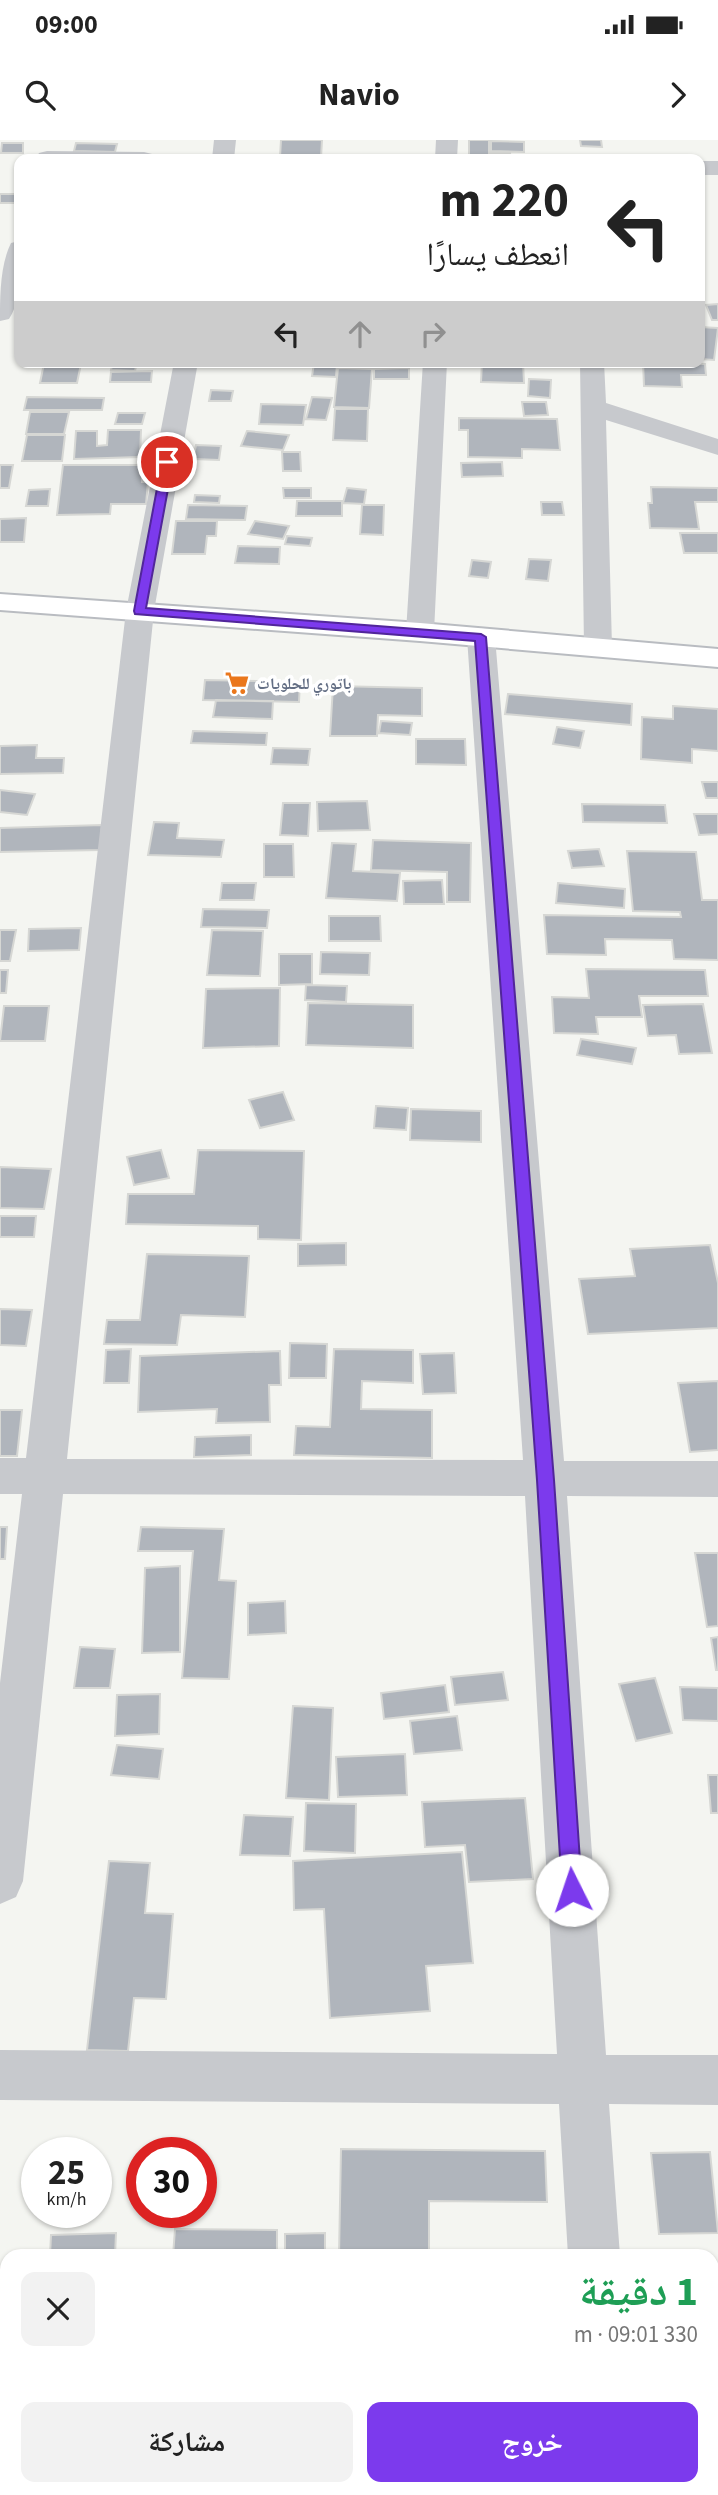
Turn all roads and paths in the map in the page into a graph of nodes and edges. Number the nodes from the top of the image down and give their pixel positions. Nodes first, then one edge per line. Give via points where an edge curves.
1 (49, 152) edge
2 (76, 154) edge
3 (11, 262) edge
4 (0, 314) edge
5 (185, 368) edge
6 (435, 368) edge
7 (592, 368) edge
8 (594, 408) junction
9 (718, 447) edge
10 (0, 602) edge
11 (139, 611) junction
12 (420, 632) junction
13 (481, 637) junction
14 (598, 647) junction
15 (718, 658) edge
16 (0, 1476) edge
17 (43, 1476) junction
18 (718, 1479) edge
19 (545, 1480) junction
20 (0, 1881) edge
21 (0, 2075) edge
22 (718, 2080) edge
23 (585, 2081) junction
24 (594, 2249) edge

1 - 2 street
3 - 4 street
5 - 11 street
6 - 12 street
7 - 8 street
8 - 9 street
8 - 14 street
10 - 11 street
11 - 12 street
11 - 17 street
12 - 13 street
13 - 14 street
13 - 19 street
14 - 15 street
16 - 17 street
17 - 19 street
17 - 20 street
18 - 19 street
19 - 23 street
21 - 23 street
22 - 23 street
23 - 24 street

